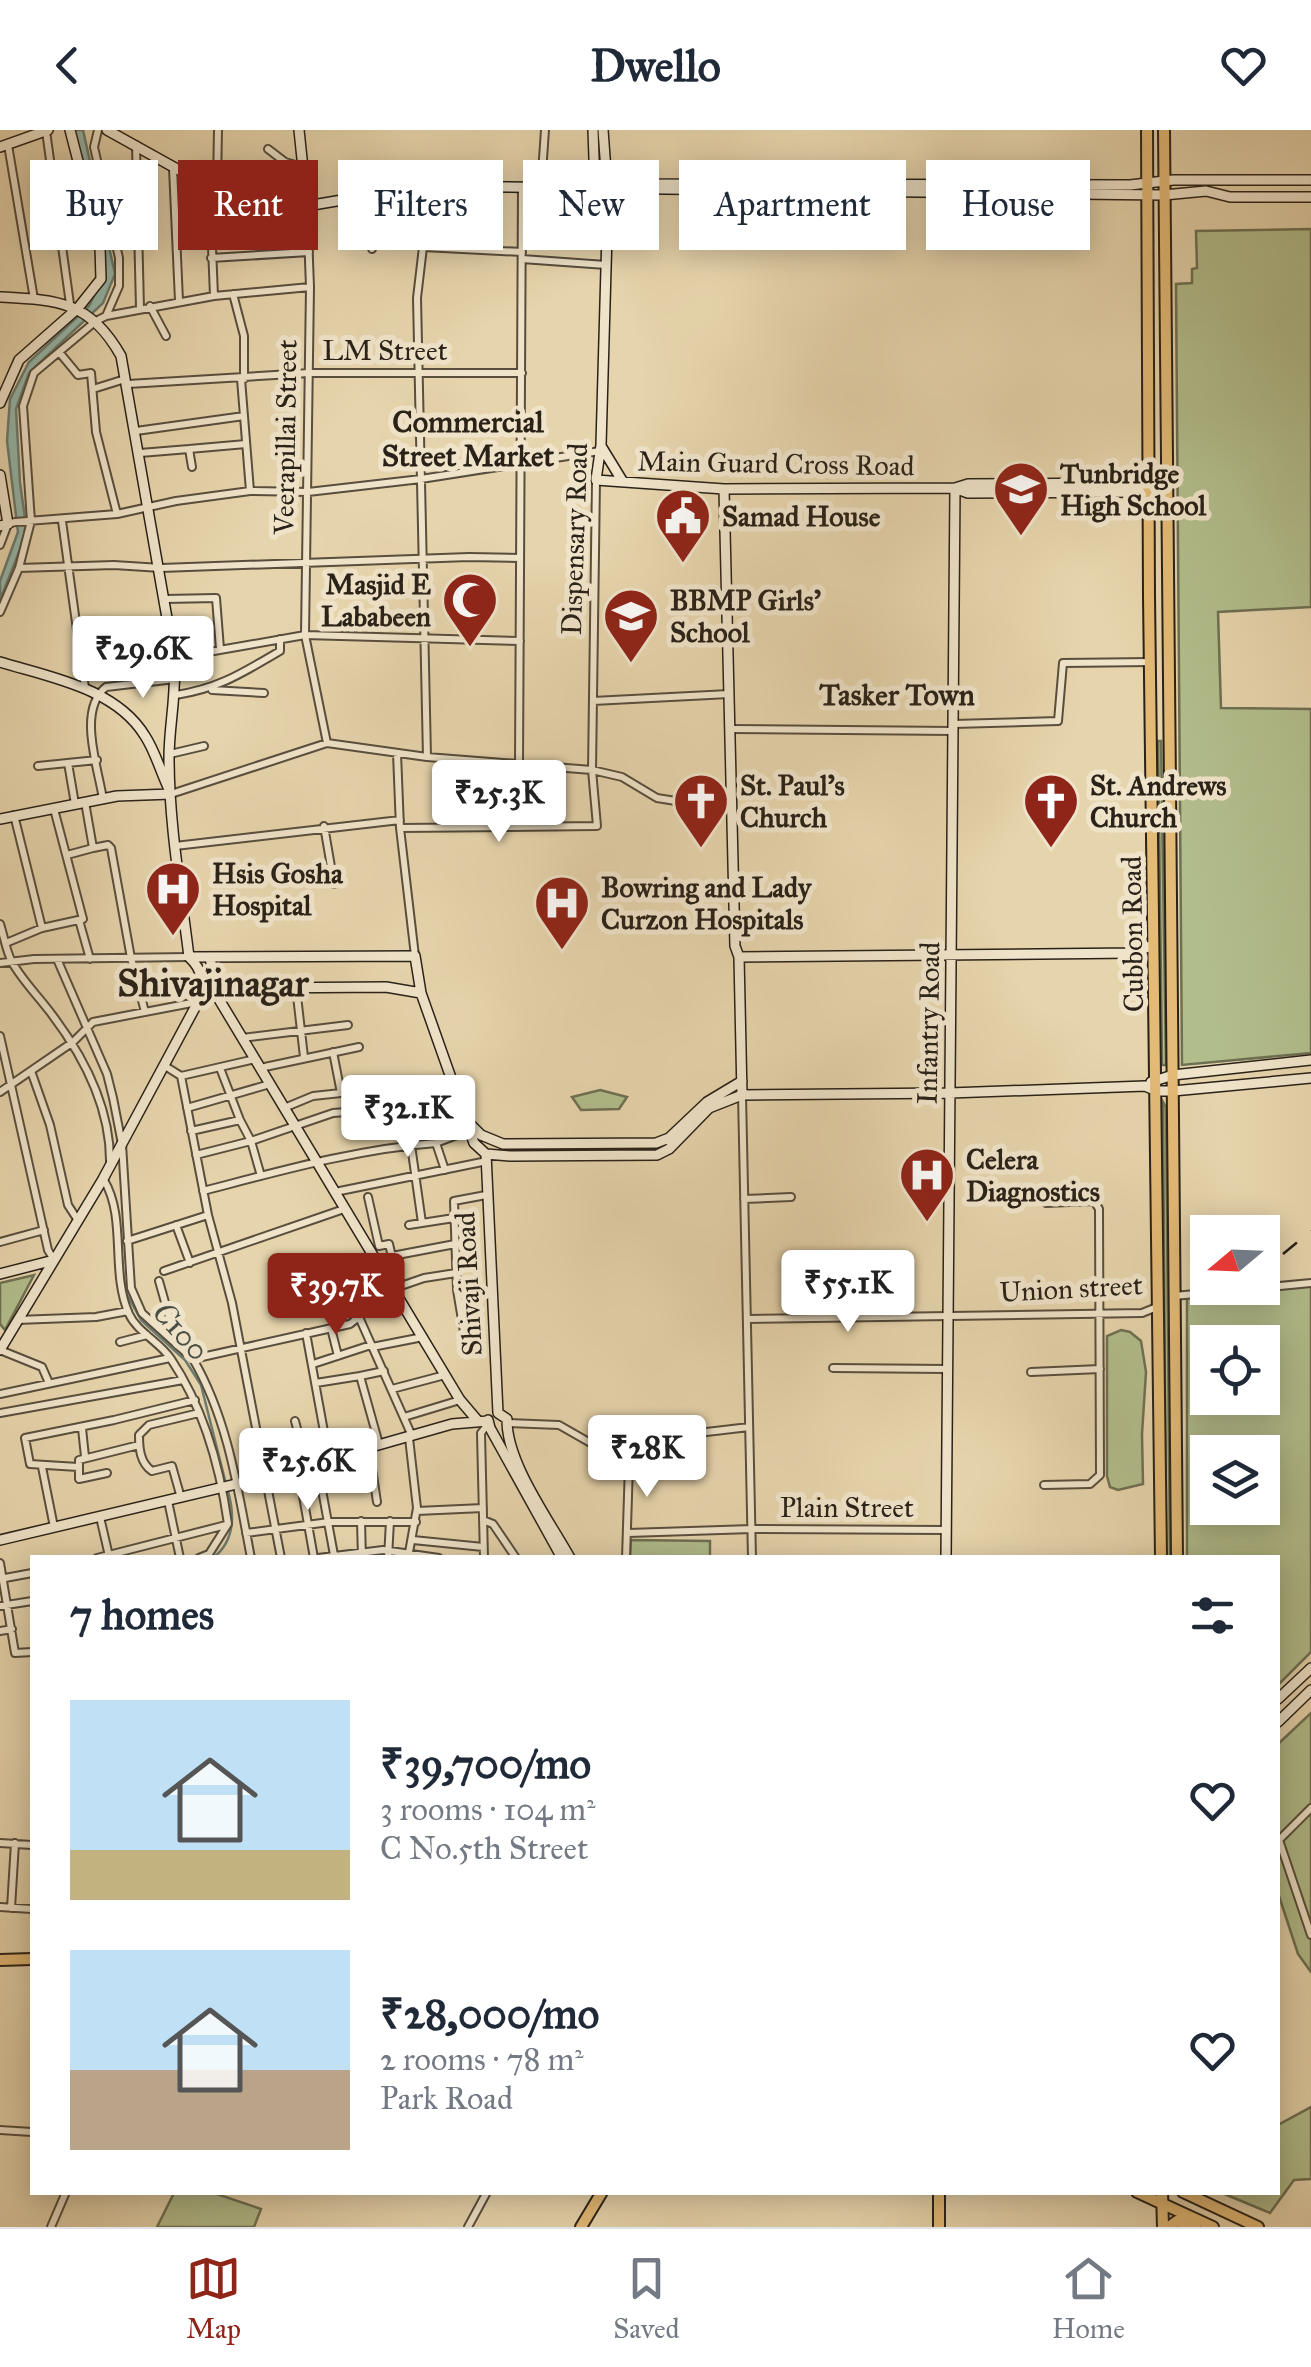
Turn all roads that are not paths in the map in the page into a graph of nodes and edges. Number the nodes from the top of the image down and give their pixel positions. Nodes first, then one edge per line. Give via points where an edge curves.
1 (47, 130) edge
2 (70, 130) edge
3 (98, 130) edge
4 (107, 130) edge
5 (218, 130) edge
6 (300, 130) edge
7 (545, 130) edge
8 (592, 130) edge
9 (604, 130) edge
10 (1147, 130) edge
11 (1164, 130) edge
12 (136, 144) junction
13 (4, 146) edge
14 (268, 149) dead end
15 (217, 160) edge
16 (282, 160) edge
17 (303, 160) edge
18 (542, 160) edge
19 (597, 160) edge
20 (603, 160) edge
21 (173, 166) junction
22 (178, 169) edge
23 (1164, 180) junction
24 (1311, 180) edge
25 (503, 187) edge
26 (522, 187) joint
27 (659, 187) edge
28 (1146, 189) junction
29 (1164, 195) junction
30 (1311, 197) edge
31 (212, 250) edge
32 (423, 250) edge
33 (456, 250) edge
34 (605, 250) edge
35 (309, 252) joint
36 (522, 256) junction
37 (212, 258) junction
38 (606, 265) junction
39 (310, 287) junction
40 (233, 294) junction
41 (214, 296) junction
42 (0, 297) edge
43 (34, 299) junction
44 (179, 301) junction
45 (150, 306) junction
46 (140, 308) junction
47 (87, 313) junction
48 (166, 336) dead end
49 (1149, 348) junction
50 (1166, 349) junction
51 (59, 352) junction
52 (418, 372) junction
53 (309, 373) junction
54 (522, 373) junction
55 (242, 379) junction
56 (128, 381) junction
57 (93, 389) junction
58 (0, 403) edge
59 (244, 416) junction
60 (136, 431) junction
61 (246, 444) junction
62 (600, 448) junction
63 (189, 449) junction
64 (140, 452) junction
65 (1149, 460) junction
66 (522, 462) junction
67 (192, 467) dead end
68 (0, 475) edge
69 (421, 479) junction
70 (596, 480) junction
71 (623, 482) junction
72 (1122, 482) junction
73 (724, 488) junction
74 (955, 488) junction
75 (1149, 488) junction
76 (250, 491) junction
77 (308, 492) junction
78 (149, 506) junction
79 (117, 514) junction
80 (30, 521) junction
81 (62, 521) junction
82 (8, 524) edge
83 (0, 545) edge
84 (422, 558) junction
85 (520, 558) junction
86 (306, 562) junction
87 (19, 568) junction
88 (68, 568) junction
89 (160, 568) junction
90 (4, 587) edge
91 (1149, 596) junction
92 (1167, 596) junction
93 (165, 598) junction
94 (0, 612) edge
95 (305, 635) junction
96 (423, 637) junction
97 (280, 639) junction
98 (520, 641) junction
99 (220, 649) junction
100 (174, 658) junction
101 (0, 662) edge
102 (1151, 662) junction
103 (176, 679) junction
104 (85, 688) junction
105 (211, 690) junction
106 (264, 693) dead end
107 (97, 694) junction
108 (730, 694) junction
109 (176, 695) junction
110 (592, 701) junction
111 (953, 727) junction
112 (731, 729) junction
113 (1152, 732) junction
114 (1169, 732) junction
115 (327, 743) junction
116 (204, 746) dead end
117 (397, 753) junction
118 (168, 754) junction
119 (427, 757) junction
120 (97, 760) junction
121 (68, 763) junction
122 (519, 765) junction
123 (38, 766) dead end
124 (592, 770) junction
125 (171, 794) junction
126 (103, 799) junction
127 (80, 803) junction
128 (54, 807) junction
129 (732, 810) junction
130 (14, 814) junction
131 (0, 819) edge
132 (400, 824) junction
133 (324, 826) junction
134 (175, 846) junction
135 (93, 848) junction
136 (67, 855) junction
137 (334, 884) dead end
138 (78, 920) junction
139 (0, 924) edge
140 (42, 928) junction
141 (6, 943) junction
142 (1153, 945) junction
143 (415, 956) junction
144 (952, 956) junction
145 (190, 957) junction
146 (210, 957) junction
147 (739, 957) junction
148 (131, 958) junction
149 (57, 959) junction
150 (90, 959) junction
151 (11, 961) junction
152 (0, 963) edge
153 (296, 987) junction
154 (421, 993) junction
155 (217, 996) junction
156 (198, 1002) junction
157 (146, 1012) junction
158 (348, 1025) dead end
159 (86, 1026) junction
160 (300, 1030) junction
161 (0, 1036) edge
162 (242, 1038) junction
163 (73, 1042) junction
164 (359, 1046) dead end
165 (333, 1052) junction
166 (304, 1057) junction
167 (1311, 1060) edge
168 (258, 1064) junction
169 (164, 1066) junction
170 (220, 1068) junction
171 (32, 1072) junction
172 (1173, 1075) junction
173 (180, 1076) junction
174 (1311, 1078) edge
175 (742, 1081) junction
176 (270, 1084) junction
177 (1157, 1085) junction
178 (11, 1086) junction
179 (1173, 1091) junction
180 (0, 1092) edge
181 (950, 1094) junction
182 (742, 1095) junction
183 (228, 1096) junction
184 (186, 1108) junction
185 (284, 1108) junction
186 (361, 1116) dead end
187 (465, 1119) junction
188 (240, 1120) junction
189 (295, 1125) junction
190 (470, 1130) junction
191 (191, 1131) junction
192 (251, 1141) junction
193 (436, 1143) junction
194 (122, 1144) junction
195 (412, 1145) junction
196 (196, 1155) junction
197 (486, 1158) junction
198 (316, 1161) junction
199 (110, 1166) junction
200 (445, 1170) junction
201 (261, 1176) junction
202 (418, 1177) junction
203 (103, 1179) junction
204 (204, 1192) junction
205 (335, 1192) junction
206 (486, 1196) junction
207 (368, 1197) dead end
208 (790, 1197) dead end
209 (744, 1199) junction
210 (1046, 1203) dead end
211 (346, 1208) junction
212 (208, 1215) junction
213 (454, 1218) junction
214 (77, 1219) junction
215 (422, 1223) junction
216 (176, 1225) junction
217 (408, 1225) dead end
218 (44, 1230) junction
219 (126, 1241) junction
220 (0, 1242) edge
221 (455, 1244) junction
222 (220, 1250) junction
223 (392, 1256) junction
224 (376, 1258) junction
225 (54, 1260) junction
226 (190, 1263) junction
227 (18, 1268) junction
228 (164, 1270) dead end
229 (331, 1271) junction
230 (456, 1273) junction
231 (0, 1274) edge
232 (40, 1281) junction
233 (159, 1281) dead end
234 (1311, 1283) edge
235 (397, 1288) junction
236 (322, 1289) dead end
237 (1174, 1296) junction
238 (1158, 1306) junction
239 (128, 1310) junction
240 (1099, 1314) junction
241 (948, 1316) junction
242 (359, 1317) junction
243 (747, 1319) junction
244 (17, 1320) junction
245 (343, 1325) junction
246 (331, 1328) junction
247 (464, 1332) dead end
248 (306, 1333) junction
249 (148, 1335) junction
250 (423, 1337) junction
251 (170, 1338) junction
252 (120, 1342) dead end
253 (372, 1346) junction
254 (240, 1347) junction
255 (0, 1350) edge
256 (338, 1356) junction
257 (170, 1358) junction
258 (186, 1361) junction
259 (312, 1364) junction
260 (833, 1368) dead end
261 (947, 1369) junction
262 (1100, 1369) junction
263 (384, 1371) junction
264 (1031, 1372) dead end
265 (445, 1375) junction
266 (360, 1376) junction
267 (183, 1380) junction
268 (316, 1383) junction
269 (49, 1384) junction
270 (392, 1389) junction
271 (0, 1394) edge
272 (195, 1400) junction
273 (460, 1400) junction
274 (200, 1412) junction
275 (0, 1413) edge
276 (498, 1413) junction
277 (404, 1417) junction
278 (295, 1421) dead end
279 (487, 1424) junction
280 (507, 1426) junction
281 (750, 1426) junction
282 (82, 1427) junction
283 (411, 1437) junction
284 (138, 1446) junction
285 (374, 1447) junction
286 (85, 1456) junction
287 (330, 1459) junction
288 (629, 1465) junction
289 (307, 1466) junction
290 (42, 1467) junction
291 (78, 1467) junction
292 (108, 1473) dead end
293 (266, 1477) junction
294 (1044, 1485) dead end
295 (230, 1486) junction
296 (181, 1498) junction
297 (168, 1500) junction
298 (377, 1502) dead end
299 (483, 1508) junction
300 (417, 1511) junction
301 (100, 1516) junction
302 (483, 1520) junction
303 (360, 1521) junction
304 (390, 1521) junction
305 (329, 1522) junction
306 (416, 1522) junction
307 (228, 1524) junction
308 (308, 1526) junction
309 (54, 1527) junction
310 (276, 1530) junction
311 (752, 1530) junction
312 (946, 1530) junction
313 (246, 1533) junction
314 (628, 1534) junction
315 (175, 1537) junction
316 (0, 1540) edge
317 (413, 1540) junction
318 (453, 1545) junction
319 (484, 1548) junction
320 (388, 1554) edge
321 (108, 1555) edge
322 (112, 1555) edge
323 (179, 1555) edge
324 (206, 1555) edge
325 (250, 1555) edge
326 (280, 1555) edge
327 (315, 1555) edge
328 (334, 1555) edge
329 (362, 1555) edge
330 (408, 1555) edge
331 (451, 1555) edge
332 (484, 1555) edge
333 (514, 1555) edge
334 (560, 1555) edge
335 (568, 1555) edge
336 (626, 1555) edge
337 (752, 1555) edge
338 (946, 1555) edge
339 (1161, 1555) edge
340 (1177, 1555) edge
341 (0, 1563) edge
342 (30, 1573) edge
343 (4, 1578) junction
344 (3, 1588) edge
345 (30, 1601) edge
346 (5, 1606) edge
347 (12, 1629) junction
348 (0, 1630) edge
349 (30, 1652) edge
350 (1311, 1668) edge
351 (1311, 1690) edge
352 (1280, 1697) edge
353 (1280, 1720) edge
354 (1311, 1808) edge
355 (1280, 1838) edge
356 (0, 1843) edge
357 (16, 1843) junction
358 (30, 1844) edge
359 (1280, 1846) edge
360 (0, 1907) edge
361 (11, 1908) junction
362 (30, 1910) edge
363 (1311, 1936) edge
364 (0, 1960) edge
365 (30, 1960) edge
366 (0, 2130) edge
367 (30, 2132) edge
368 (65, 2195) edge
369 (484, 2195) edge
370 (600, 2195) edge
371 (938, 2195) edge
372 (1189, 2195) edge
373 (1162, 2198) edge
374 (1211, 2226) edge
375 (51, 2227) edge
376 (468, 2227) edge
377 (581, 2227) edge
378 (939, 2227) edge
379 (1166, 2227) edge
380 (1196, 2227) edge
381 (1258, 2227) edge

1 - 13 street
1 - 47 street
2 - 47 street via 100,247 101,279
3 - 47 street via 94,148 119,286
4 - 12 street
5 - 15 street
6 - 17 street, Veerapillai Street
7 - 18 street
8 - 19 street
9 - 20 street
10 - 28 main road, Cubbon Road
11 - 23 main road, Cubbon Road
12 - 21 street
12 - 46 street
13 - 43 street
14 - 16 street
21 - 22 street
21 - 44 street
23 - 24 street
23 - 28 street
23 - 29 main road, Cubbon Road
25 - 26 street
26 - 36 street
27 - 28 street
28 - 29 street
28 - 49 main road, Cubbon Road
29 - 30 street
29 - 50 main road, Cubbon Road
31 - 37 street
32 - 52 street
33 - 36 street
34 - 38 street, Dispensary Road
35 - 37 street
35 - 39 street, Veerapillai Street
36 - 38 street
36 - 54 street
37 - 41 street
38 - 62 street, Dispensary Road
39 - 40 street
39 - 53 street, Veerapillai Street
40 - 41 street
40 - 55 street via 244,336
41 - 44 street
42 - 43 street
43 - 47 street
44 - 45 street
45 - 46 street
45 - 48 street
46 - 47 street
47 - 51 street
47 - 56 street via 122,356
47 - 58 street via 20,360
49 - 50 main road
49 - 65 main road, Cubbon Road
50 - 92 main road, Cubbon Road
51 - 57 street via 78,374 91,373
51 - 80 street via 34,373 23,406
52 - 53 street, LM Street
52 - 54 street, LM Street
52 - 69 street
53 - 55 street, LM Street
53 - 77 street, Veerapillai Street
54 - 66 street
55 - 56 street, LM Street
55 - 59 street
56 - 57 street, LM Street
56 - 60 street
57 - 79 street via 96,432
59 - 60 street
59 - 61 street
60 - 64 street
61 - 63 street
61 - 76 street
62 - 66 street
62 - 70 street, Dispensary Road
62 - 71 street
63 - 64 street
63 - 67 street
64 - 78 street
65 - 72 street
65 - 75 main road, Cubbon Road
66 - 69 street
66 - 85 street
68 - 82 street
69 - 77 street
69 - 84 street
70 - 71 street, Main Guard Cross Road
70 - 110 street, Dispensary Road
71 - 73 street, Main Guard Cross Road
72 - 74 street, Main Guard Cross Road
72 - 75 street, Main Guard Cross Road
73 - 74 street, Main Guard Cross Road
73 - 108 street
74 - 75 street, Main Guard Cross Road
74 - 111 street, Infantry Road
75 - 91 main road, Cubbon Road
76 - 77 street
76 - 78 street
77 - 86 street, Veerapillai Street
78 - 79 street
78 - 89 street
79 - 81 street
80 - 81 street
80 - 82 street
80 - 87 street
81 - 88 street
82 - 83 street
84 - 85 street
84 - 86 street
84 - 96 street
85 - 98 street
86 - 89 street
86 - 95 street, Veerapillai Street
87 - 88 street
87 - 90 street
88 - 89 street
88 - 104 street
89 - 93 street
90 - 94 street
91 - 92 main road
91 - 102 main road, Cubbon Road
92 - 114 main road, Cubbon Road
93 - 99 street via 216,598
93 - 100 street
95 - 96 street
95 - 97 street
95 - 115 street, Veerapillai Street
96 - 98 street
96 - 119 street
97 - 99 street
97 - 105 street via 280,651
98 - 122 street
99 - 100 street
100 - 103 street
101 - 104 street
102 - 111 street via 1063,663 1058,722
102 - 113 main road, Cubbon Road
103 - 107 street via 106,687
103 - 109 street
104 - 107 street
105 - 106 street
105 - 109 street
107 - 120 street via 90,716
107 - 125 street via 144,734
108 - 110 street
108 - 112 street
109 - 118 street
110 - 124 street, Dispensary Road
111 - 112 street
111 - 144 street, Infantry Road
112 - 129 street
113 - 114 main road
113 - 142 main road, Cubbon Road
114 - 172 main road, Cubbon Road
115 - 117 street
115 - 125 street
116 - 118 street
117 - 119 street
117 - 132 street
118 - 125 street
119 - 122 street
120 - 121 street
120 - 126 street
121 - 123 street
121 - 127 street
122 - 124 street
124 - 129 street via 622,777 657,798
124 - 132 street, Dispensary Road via 596,826
125 - 126 street
125 - 134 street
126 - 127 street
127 - 128 street
127 - 135 street
128 - 130 street
128 - 136 street
129 - 147 street
130 - 131 street
130 - 140 street
132 - 133 street
132 - 143 street
133 - 134 street
133 - 137 street
134 - 145 street
135 - 136 street
135 - 148 street via 110,848
136 - 138 street via 82,913
138 - 140 street
138 - 150 street
139 - 141 street
140 - 141 street
141 - 151 street
142 - 144 street via 1133,953
142 - 177 main road, Cubbon Road
143 - 146 street
143 - 154 street
144 - 147 street
144 - 181 street, Infantry Road
145 - 146 street
145 - 148 street
145 - 156 street via 202,978
146 - 155 street
147 - 175 street
148 - 150 street
148 - 157 street
149 - 150 street
149 - 151 street
149 - 159 street
151 - 152 street
151 - 163 street
153 - 154 street
153 - 155 street via 236,988
153 - 160 street
154 - 187 street
155 - 156 street
155 - 162 street
156 - 157 street
156 - 169 street
157 - 159 street
158 - 160 street
159 - 163 street
159 - 194 street via 106,1074
160 - 162 street
160 - 166 street
161 - 178 street
162 - 168 street
163 - 171 street
163 - 199 street via 102,1112
164 - 165 street
165 - 166 street
165 - 185 street via 341,1094
166 - 168 street
167 - 172 street
168 - 170 street
168 - 176 street
169 - 173 street
169 - 194 street
170 - 173 street
170 - 183 street
171 - 178 street
171 - 214 street
172 - 177 street
172 - 179 main road, Cubbon Road
173 - 184 street
174 - 179 street
175 - 182 street
175 - 187 street via 656,1142 501,1144
176 - 183 street
176 - 185 street
177 - 179 street
177 - 181 street
177 - 238 main road, Cubbon Road
178 - 180 street
178 - 218 street
179 - 237 main road, Cubbon Road
181 - 182 street
181 - 241 street, Infantry Road
182 - 197 street via 709,1108 656,1155
182 - 209 street
183 - 184 street
183 - 188 street
184 - 191 street
185 - 189 street
186 - 189 street via 333,1113
187 - 190 street
188 - 191 street
188 - 192 street
189 - 192 street
189 - 198 street
190 - 193 street
190 - 197 street
191 - 196 street
192 - 196 street
192 - 201 street
193 - 195 street
193 - 200 street
194 - 199 street
194 - 219 street
195 - 198 street
195 - 202 street
196 - 204 street
197 - 200 street
197 - 206 street, Shivaji Road
198 - 201 street
198 - 205 street
199 - 203 street
200 - 202 street
201 - 204 street
202 - 205 street
202 - 215 street
203 - 214 street
203 - 239 street via 112,1193 118,1280
204 - 212 street
205 - 211 street
206 - 213 street via 454,1201
206 - 276 street, Shivaji Road
207 - 223 street via 379,1246 390,1244
208 - 209 street
209 - 243 street
210 - 240 street via 1098,1205
211 - 222 street
211 - 224 street
212 - 216 street
212 - 222 street
213 - 215 street
213 - 221 street
214 - 225 street
215 - 217 street
216 - 219 street
216 - 226 street
218 - 220 street
218 - 225 street
219 - 251 street via 131,1288 142,1313
221 - 223 street
221 - 230 street
222 - 226 street
222 - 254 street
223 - 235 street
224 - 229 street
224 - 235 street
225 - 227 street
225 - 232 street
226 - 228 street
227 - 231 street
227 - 232 street
229 - 236 street via 318,1274
229 - 245 street
230 - 235 street
230 - 247 street
232 - 244 street
233 - 251 street
234 - 237 street
235 - 242 street
235 - 250 street
237 - 340 main road, Cubbon Road
238 - 240 street, Union street
238 - 339 main road, Cubbon Road
239 - 244 street
239 - 249 street
240 - 241 street, Union street
240 - 262 street
241 - 243 street, Union street
241 - 261 street, Infantry Road
242 - 245 street
242 - 253 street
243 - 281 street
244 - 255 street
245 - 246 street
246 - 248 street
246 - 256 street
248 - 254 street
248 - 259 street
249 - 252 street
249 - 257 street
250 - 253 street
250 - 265 street
251 - 258 street
253 - 256 street
253 - 263 street
254 - 258 street
254 - 293 street
255 - 269 street via 42,1367
256 - 259 street
257 - 258 street
257 - 269 street
258 - 267 street
258 - 295 street via 208,1385
259 - 268 street
260 - 261 street
261 - 312 street, Infantry Road
262 - 264 street
262 - 294 street via 1099,1479
263 - 266 street
263 - 270 street
265 - 270 street
265 - 273 street
266 - 268 street
266 - 285 street
267 - 272 street
267 - 275 street
268 - 287 street
269 - 271 street
270 - 277 street
272 - 274 street
272 - 282 street
273 - 277 street
273 - 279 street
274 - 284 street via 149,1426 138,1435
274 - 295 street
276 - 279 street
276 - 280 street
277 - 283 street
278 - 289 street
279 - 280 street
279 - 283 street
279 - 299 street via 481,1433
279 - 334 street
280 - 288 street via 559,1424
280 - 335 street via 526,1478
281 - 288 street via 680,1434
281 - 311 street
282 - 286 street
282 - 290 street via 25,1438 30,1464
283 - 285 street
283 - 300 street
284 - 286 street
284 - 296 street via 148,1468 172,1466
285 - 287 street
285 - 298 street
286 - 291 street
287 - 289 street
288 - 314 street
289 - 293 street
289 - 305 street
289 - 308 street
290 - 291 street
290 - 309 street
291 - 292 street via 79,1479
293 - 295 street
293 - 310 street
295 - 296 street
295 - 307 street
295 - 313 street
296 - 297 street
297 - 301 street
297 - 315 street
299 - 300 street
299 - 302 street
300 - 306 street
301 - 309 street
301 - 321 street
302 - 319 street
302 - 333 street
303 - 304 street
303 - 305 street
303 - 329 street
304 - 306 street
304 - 320 street
305 - 308 street
305 - 328 street
306 - 317 street
307 - 315 street
307 - 324 street
308 - 310 street
308 - 327 street
309 - 316 street
310 - 313 street
310 - 326 street
311 - 312 street, Plain Street
311 - 314 street, Plain Street
311 - 337 street
312 - 338 street, Infantry Road
313 - 325 street
314 - 336 street
315 - 322 street
315 - 323 street
317 - 318 street
317 - 330 street
318 - 319 street
318 - 331 street
319 - 332 street
320 - 329 street
320 - 330 street
341 - 343 street
342 - 343 street
343 - 344 street
344 - 346 street
345 - 346 street
346 - 347 street
347 - 348 street
347 - 349 street via 15,1653
350 - 352 street
351 - 353 street
354 - 355 street
356 - 357 street
357 - 358 street
357 - 361 street
359 - 363 street
360 - 361 street
361 - 362 street
364 - 365 main road
366 - 367 street
368 - 375 street
369 - 376 street
370 - 377 main road
371 - 378 main road
372 - 381 main road
373 - 374 main road
373 - 379 main road
374 - 380 main road
379 - 380 main road via 1176,2220

